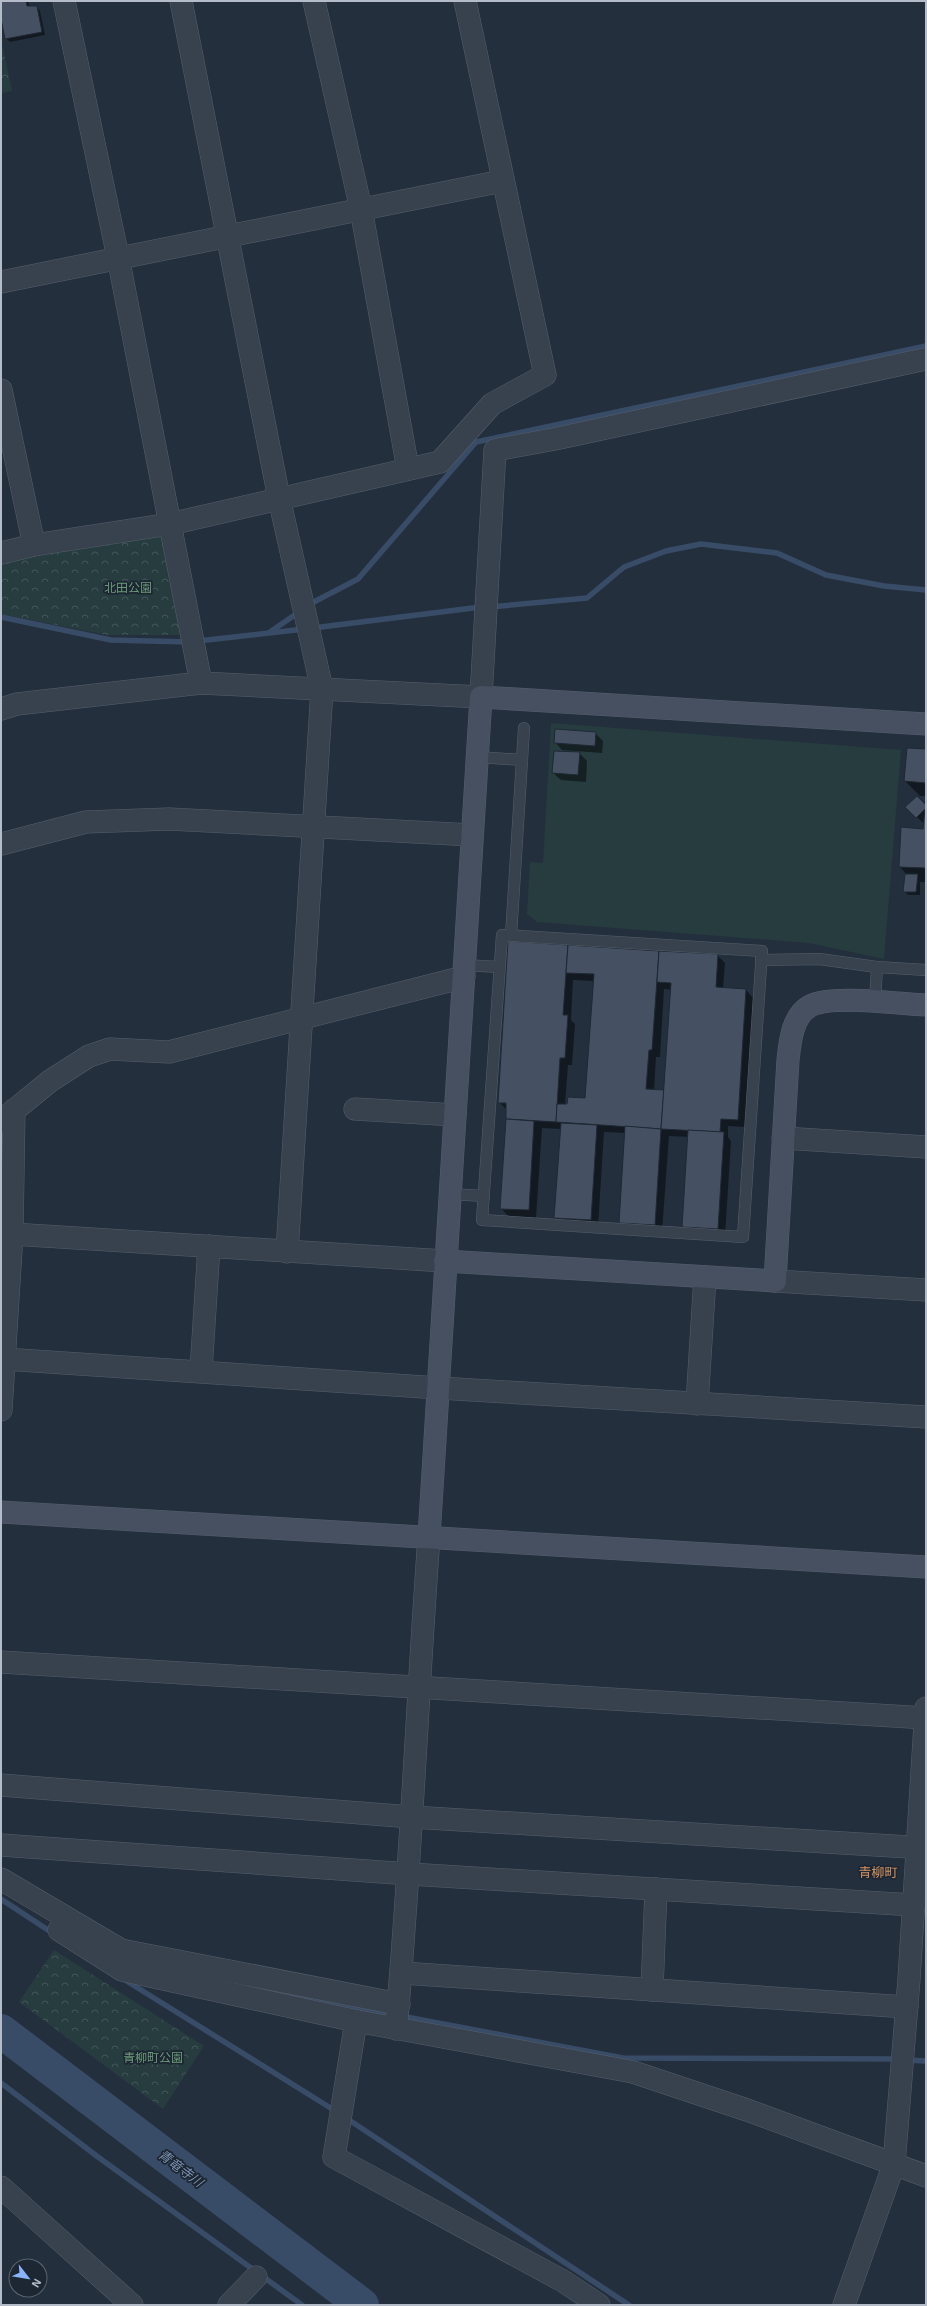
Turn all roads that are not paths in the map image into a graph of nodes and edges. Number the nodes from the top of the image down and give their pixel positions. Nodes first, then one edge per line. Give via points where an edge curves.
1 (64, 1) edge
2 (181, 1) edge
3 (314, 1) edge
4 (465, 1) edge
5 (502, 181) junction
6 (361, 209) junction
7 (228, 236) junction
8 (118, 257) junction
9 (1, 282) edge
10 (926, 359) edge
11 (1, 390) edge
12 (408, 469) junction
13 (279, 498) junction
14 (170, 524) junction
15 (34, 545) junction
16 (1, 552) edge
17 (201, 683) junction
18 (322, 689) junction
19 (481, 697) junction
20 (1, 709) edge
21 (926, 724) edge
22 (524, 728) dead end
23 (478, 757) junction
24 (522, 760) junction
25 (314, 827) junction
26 (472, 835) junction
27 (1, 844) edge
28 (511, 936) junction
29 (761, 960) junction
30 (877, 967) junction
31 (499, 968) junction
32 (926, 970) edge
33 (464, 971) junction
34 (875, 1002) junction
35 (926, 1005) edge
36 (300, 1019) junction
37 (356, 1109) dead end
38 (455, 1115) junction
39 (7, 1116) edge
40 (783, 1138) junction
41 (926, 1147) edge
42 (450, 1194) junction
43 (484, 1196) junction
44 (12, 1234) junction
45 (209, 1246) junction
46 (287, 1252) junction
47 (446, 1261) junction
48 (705, 1277) junction
49 (775, 1281) junction
50 (926, 1290) edge
51 (4, 1359) junction
52 (201, 1371) junction
53 (439, 1388) junction
54 (697, 1404) junction
55 (1, 1410) edge
56 (926, 1417) edge
57 (1, 1512) edge
58 (430, 1537) junction
59 (926, 1567) edge
60 (1, 1662) edge
61 (418, 1687) junction
62 (926, 1714) edge
63 (1, 1785) edge
64 (412, 1816) junction
65 (1, 1845) edge
66 (922, 1847) edge
67 (410, 1874) junction
68 (1, 1879) edge
69 (656, 1889) junction
70 (914, 1905) junction
71 (53, 1927) dead end
72 (402, 1973) junction
73 (917, 1980) edge
74 (652, 1990) junction
75 (399, 2004) junction
76 (907, 2007) junction
77 (356, 2021) junction
78 (396, 2028) junction
79 (894, 2164) junction
80 (926, 2176) edge
81 (1, 2187) edge
82 (256, 2277) dead end
83 (132, 2305) edge
84 (229, 2305) edge
85 (599, 2305) edge
86 (844, 2305) edge

1 - 8 street
2 - 7 street
3 - 6 street
4 - 5 street
5 - 6 street
5 - 12 street via 546,375 492,404 440,462
6 - 7 street
6 - 12 street
7 - 8 street
7 - 13 street
8 - 9 street
8 - 14 street
10 - 19 street via 555,440 495,450
11 - 15 street
12 - 13 street
13 - 14 street
13 - 18 street
14 - 15 street
14 - 17 street
15 - 16 street
17 - 18 street
17 - 20 street via 25,703
18 - 19 street
18 - 25 street
19 - 21 street
19 - 23 street
22 - 24 lane
23 - 24 lane
23 - 26 street
24 - 28 lane
25 - 26 street
25 - 27 street via 169,819 86,822
25 - 36 street
26 - 33 street
28 - 29 lane via 762,951
28 - 31 lane via 502,935
29 - 30 lane via 819,959
29 - 43 lane via 743,1237 482,1220
30 - 32 lane
30 - 34 lane
31 - 33 lane
31 - 43 lane
33 - 36 street
33 - 38 street
34 - 35 street
34 - 40 street via 841,1000 810,1006 792,1028
36 - 39 street via 169,1052 110,1049 90,1056 50,1081
36 - 46 street
37 - 38 street
38 - 42 street
39 - 44 street
40 - 41 street
40 - 49 street
42 - 43 lane
42 - 47 street
44 - 45 street
44 - 51 street
45 - 46 street
45 - 52 street
46 - 47 street
47 - 48 street
47 - 53 street
48 - 49 street
48 - 54 street
49 - 50 street
51 - 52 street
51 - 55 street
52 - 53 street
53 - 54 street
53 - 58 street
54 - 56 street
57 - 58 street
58 - 59 street
58 - 61 street
60 - 61 street
61 - 62 street
61 - 64 street
62 - 66 street
63 - 64 street
64 - 66 street
64 - 67 street
65 - 67 street
66 - 70 street
67 - 69 street
67 - 72 street
68 - 75 street via 121,1950
69 - 70 street
69 - 74 street
70 - 73 street
71 - 77 street via 122,1970
72 - 74 street
72 - 75 street
73 - 76 street
74 - 76 street
75 - 78 street
76 - 79 street
77 - 78 street
77 - 85 street via 334,2157 563,2280
78 - 79 street via 633,2072
79 - 80 street
79 - 86 street
81 - 83 street
82 - 84 street

